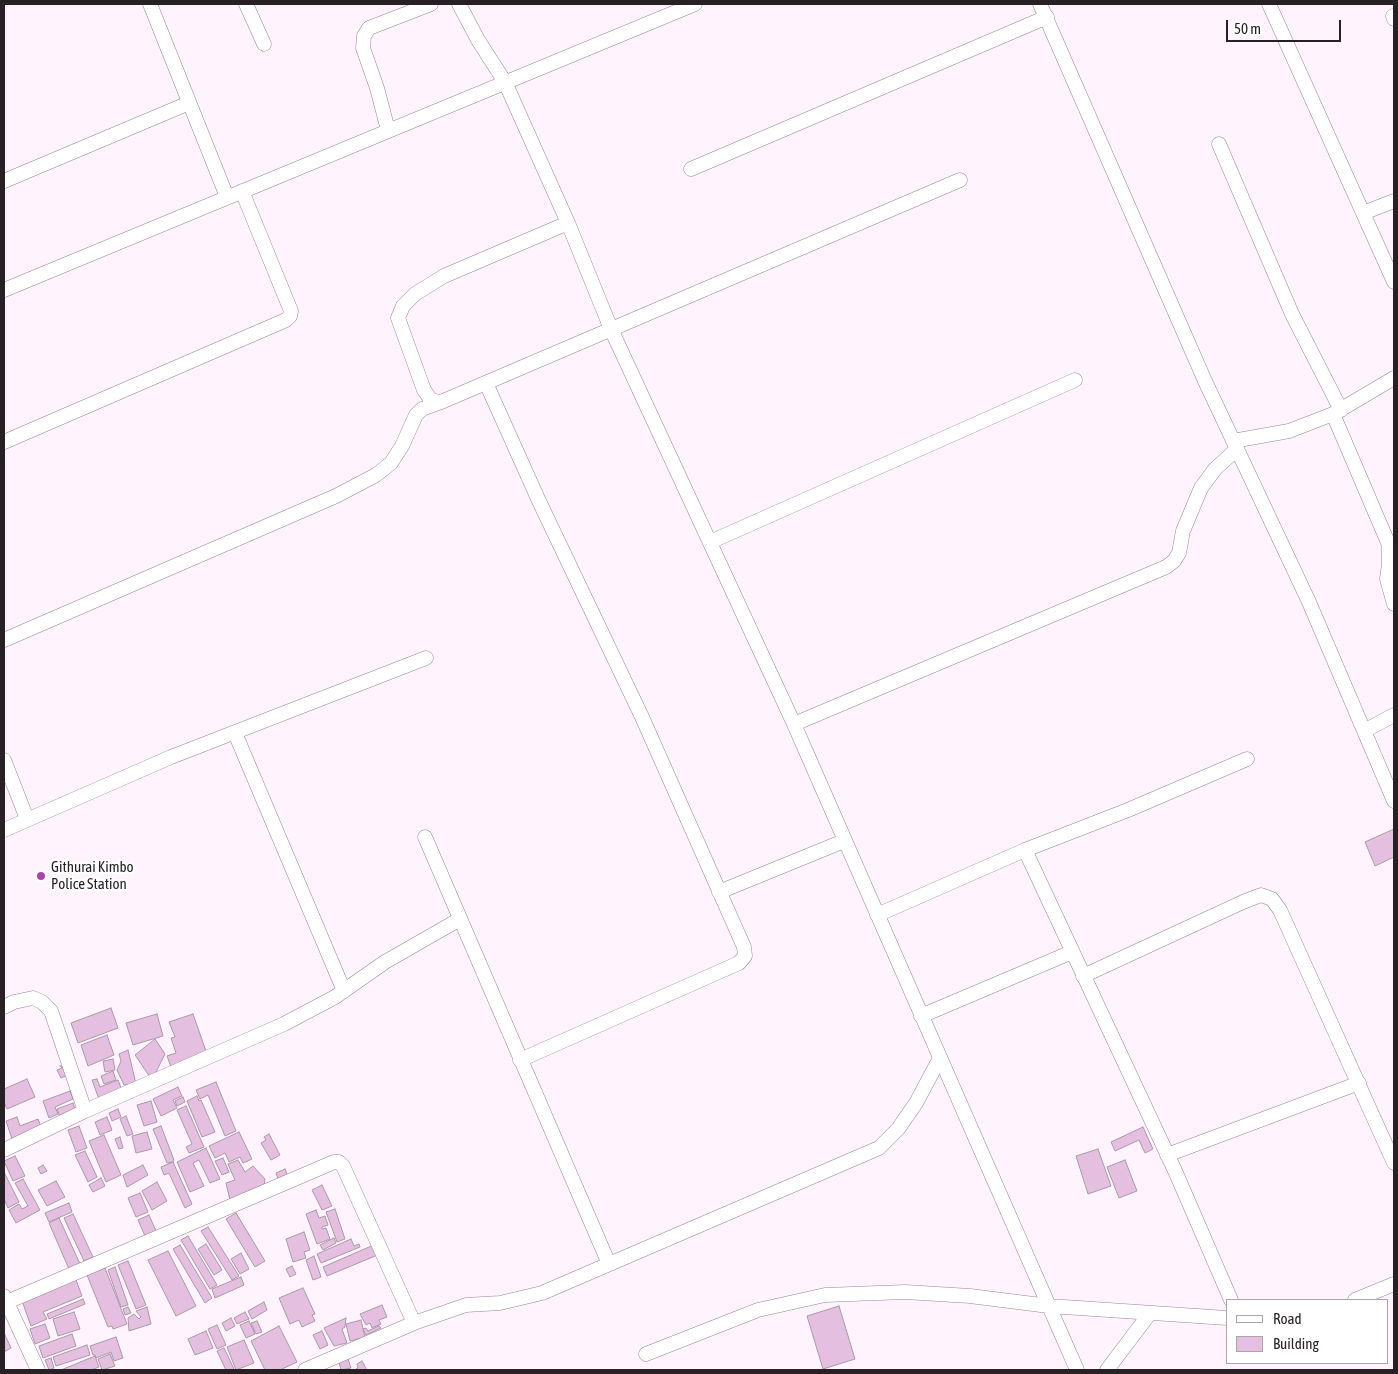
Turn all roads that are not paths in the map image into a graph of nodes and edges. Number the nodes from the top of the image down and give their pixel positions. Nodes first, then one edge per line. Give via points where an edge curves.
1 (150, 4) edge
2 (246, 4) edge
3 (431, 4) edge
4 (459, 4) edge
5 (695, 4) edge
6 (1040, 4) edge
7 (1269, 4) edge
8 (1047, 18) junction
9 (264, 44) dead end
10 (505, 82) junction
11 (189, 103) junction
12 (388, 130) junction
13 (1219, 144) dead end
14 (691, 169) dead end
15 (960, 180) dead end
16 (4, 181) edge
17 (242, 191) junction
18 (227, 197) junction
19 (1394, 201) edge
20 (1363, 213) junction
21 (568, 223) junction
22 (1394, 282) edge
23 (4, 290) edge
24 (611, 329) junction
25 (1394, 378) edge
26 (1075, 380) dead end
27 (486, 383) junction
28 (441, 402) junction
29 (1337, 412) junction
30 (4, 442) edge
31 (1235, 445) junction
32 (710, 542) junction
33 (1394, 604) edge
34 (4, 640) edge
35 (426, 658) dead end
36 (1394, 715) edge
37 (794, 724) junction
38 (1364, 731) junction
39 (235, 733) junction
40 (1247, 758) dead end
41 (4, 760) edge
42 (1394, 801) edge
43 (27, 819) junction
44 (4, 830) edge
45 (425, 837) dead end
46 (844, 841) junction
47 (1025, 850) junction
48 (719, 892) junction
49 (877, 916) junction
50 (460, 919) junction
51 (1072, 952) junction
52 (1083, 976) junction
53 (344, 991) junction
54 (4, 1007) edge
55 (922, 1016) junction
56 (940, 1058) junction
57 (520, 1060) junction
58 (1359, 1083) junction
59 (85, 1111) junction
60 (4, 1150) edge
61 (1167, 1155) junction
62 (1394, 1163) edge
63 (609, 1264) junction
64 (1394, 1284) edge
65 (5, 1299) edge
66 (1231, 1299) edge
67 (1357, 1299) edge
68 (1049, 1306) junction
69 (1150, 1313) junction
70 (1226, 1318) edge
71 (414, 1323) junction
72 (646, 1354) dead end
73 (38, 1370) edge
74 (305, 1370) edge
75 (1077, 1370) edge
76 (1107, 1370) edge

1 - 11 street
2 - 9 street
3 - 12 street via 370,28 364,36 363,48
4 - 10 street
5 - 10 street
6 - 8 street
7 - 20 street
8 - 14 street
8 - 31 street
10 - 12 street
10 - 21 street
11 - 16 street
11 - 18 street
12 - 17 street
13 - 29 street
15 - 24 street
17 - 18 street
17 - 30 street via 290,316
18 - 23 street
19 - 20 street
20 - 22 street
21 - 24 street
21 - 28 street via 444,276 415,294 403,306 398,318 424,390 431,400
24 - 27 street
24 - 32 street
25 - 29 street
26 - 32 street
27 - 28 street
27 - 48 street via 642,716
28 - 34 street via 422,409 416,415 391,463 376,475 336,496
29 - 31 street via 1289,431
29 - 33 street via 1389,545 1387,579
31 - 37 street via 1200,488 1183,531 1179,553 1166,567
31 - 38 street via 1309,602
32 - 37 street
35 - 39 street
36 - 38 street
37 - 46 street
38 - 42 street
39 - 43 street
39 - 53 street
40 - 47 street
41 - 43 street
43 - 44 street
45 - 50 street
46 - 48 street
46 - 49 street
47 - 49 street
47 - 51 street
48 - 57 street via 744,947 745,956 739,963
49 - 55 street
50 - 53 street via 385,962
50 - 57 street
51 - 52 street
51 - 55 street
52 - 58 street via 1243,902 1261,895 1272,899 1280,910
52 - 61 street
53 - 59 street via 284,1024
54 - 59 street via 33,998 51,1011
55 - 56 street
56 - 63 street via 916,1103 898,1129 879,1148
56 - 68 street
57 - 63 street
58 - 61 street
58 - 62 street
59 - 60 street
61 - 66 street
63 - 71 street via 542,1293 500,1303 466,1305
64 - 67 street
65 - 71 street via 339,1162
65 - 73 street
68 - 69 street
68 - 72 street via 904,1292 824,1295 758,1310
68 - 75 street
69 - 70 street
69 - 76 street
71 - 74 street

